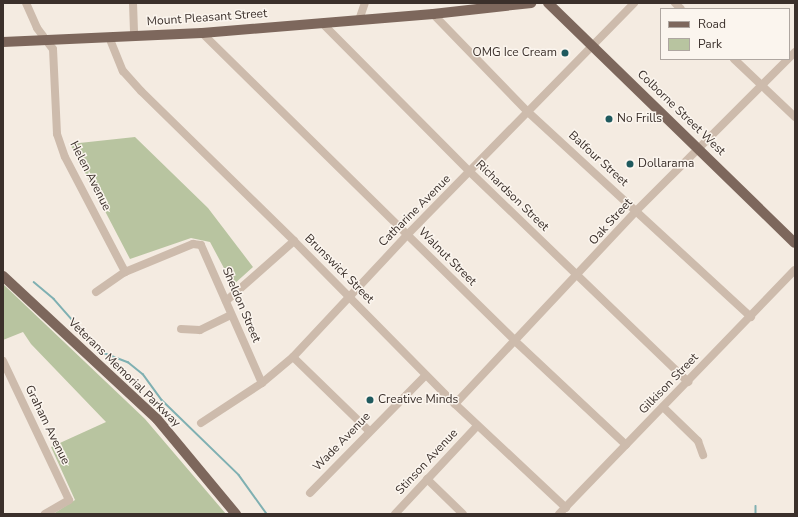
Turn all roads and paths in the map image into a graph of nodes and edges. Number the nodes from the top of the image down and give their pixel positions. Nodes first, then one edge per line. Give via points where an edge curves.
1 (26, 3) edge
2 (134, 3) edge
3 (365, 3) edge
4 (531, 3) edge
5 (548, 3) edge
6 (634, 3) edge
7 (433, 14) junction
8 (359, 20) junction
9 (322, 23) junction
10 (202, 32) junction
11 (134, 36) junction
12 (109, 37) junction
13 (46, 40) junction
14 (3, 42) edge
15 (592, 46) junction
16 (735, 60) edge
17 (786, 60) edge
18 (762, 86) junction
19 (528, 112) junction
20 (795, 117) edge
21 (700, 150) junction
22 (470, 172) junction
23 (636, 211) junction
24 (408, 234) junction
25 (294, 241) junction
26 (795, 243) edge
27 (795, 270) edge
28 (125, 272) junction
29 (3, 276) edge
30 (577, 276) junction
31 (96, 292) dead end
32 (349, 296) junction
33 (226, 301) junction
34 (231, 315) junction
35 (751, 317) junction
36 (182, 329) dead end
37 (515, 341) junction
38 (293, 357) junction
39 (3, 361) edge
40 (426, 375) junction
41 (688, 382) junction
42 (262, 383) junction
43 (455, 404) junction
44 (664, 407) junction
45 (202, 423) dead end
46 (477, 426) junction
47 (369, 431) junction
48 (626, 445) junction
49 (703, 455) dead end
50 (427, 479) junction
51 (310, 493) dead end
52 (566, 508) junction
53 (45, 514) edge
54 (236, 514) edge
55 (395, 514) edge
56 (462, 514) edge
57 (559, 514) edge

1 - 13 street, Helen Avenue via 37,28
2 - 11 street
3 - 8 street
4 - 7 main road, Mount Pleasant Street
5 - 15 main road, Colborne Street West
6 - 15 street, Catharine Avenue
7 - 8 main road, Mount Pleasant Street
7 - 19 street, Balfour Street
8 - 9 main road, Mount Pleasant Street
9 - 10 main road, Mount Pleasant Street
9 - 22 street, Richardson Street
10 - 11 main road, Mount Pleasant Street
10 - 24 street, Walnut Street
11 - 12 main road, Mount Pleasant Street
12 - 13 main road, Mount Pleasant Street
12 - 25 street, Brunswick Street via 123,71 141,91
13 - 14 main road, Mount Pleasant Street
13 - 28 street, Helen Avenue via 53,50 57,134 65,157
15 - 19 street, Catharine Avenue
15 - 21 main road, Colborne Street West
16 - 18 street
17 - 18 street, Oak Street
18 - 20 street
18 - 21 street, Oak Street
19 - 22 street, Catharine Avenue
19 - 23 street, Balfour Street
21 - 23 street, Oak Street
21 - 26 main road, Colborne Street West
22 - 24 street, Catharine Avenue
22 - 30 street, Richardson Street
23 - 30 street, Oak Street
23 - 35 street, Balfour Street
24 - 32 street, Catharine Avenue
24 - 37 street, Walnut Street
25 - 32 street, Brunswick Street
25 - 33 street
27 - 35 street, Gilkison Street
28 - 31 street
28 - 33 street, Sheldon Street via 193,244 204,248
29 - 54 main road, Veterans Memorial Parkway via 157,419
30 - 37 street, Oak Street
30 - 41 street, Richardson Street
32 - 38 street, Catharine Avenue
32 - 40 street, Brunswick Street
33 - 34 street, Sheldon Street
34 - 36 street via 200,330
34 - 42 street, Sheldon Street
35 - 41 street, Gilkison Street
37 - 43 street, Oak Street
37 - 48 street, Walnut Street
38 - 42 street, Catharine Avenue
38 - 47 street
39 - 53 street, Graham Avenue via 69,500
40 - 43 street, Brunswick Street
40 - 47 street, Wade Avenue
41 - 44 street, Gilkison Street
42 - 45 street, Catharine Avenue
43 - 46 street, Brunswick Street
44 - 48 street, Gilkison Street
44 - 49 street via 698,441
46 - 50 street, Stinson Avenue
46 - 52 street, Brunswick Street
47 - 51 street, Wade Avenue
48 - 52 street, Gilkison Street
50 - 55 street, Stinson Avenue
50 - 56 street
52 - 57 street, Gilkison Street

